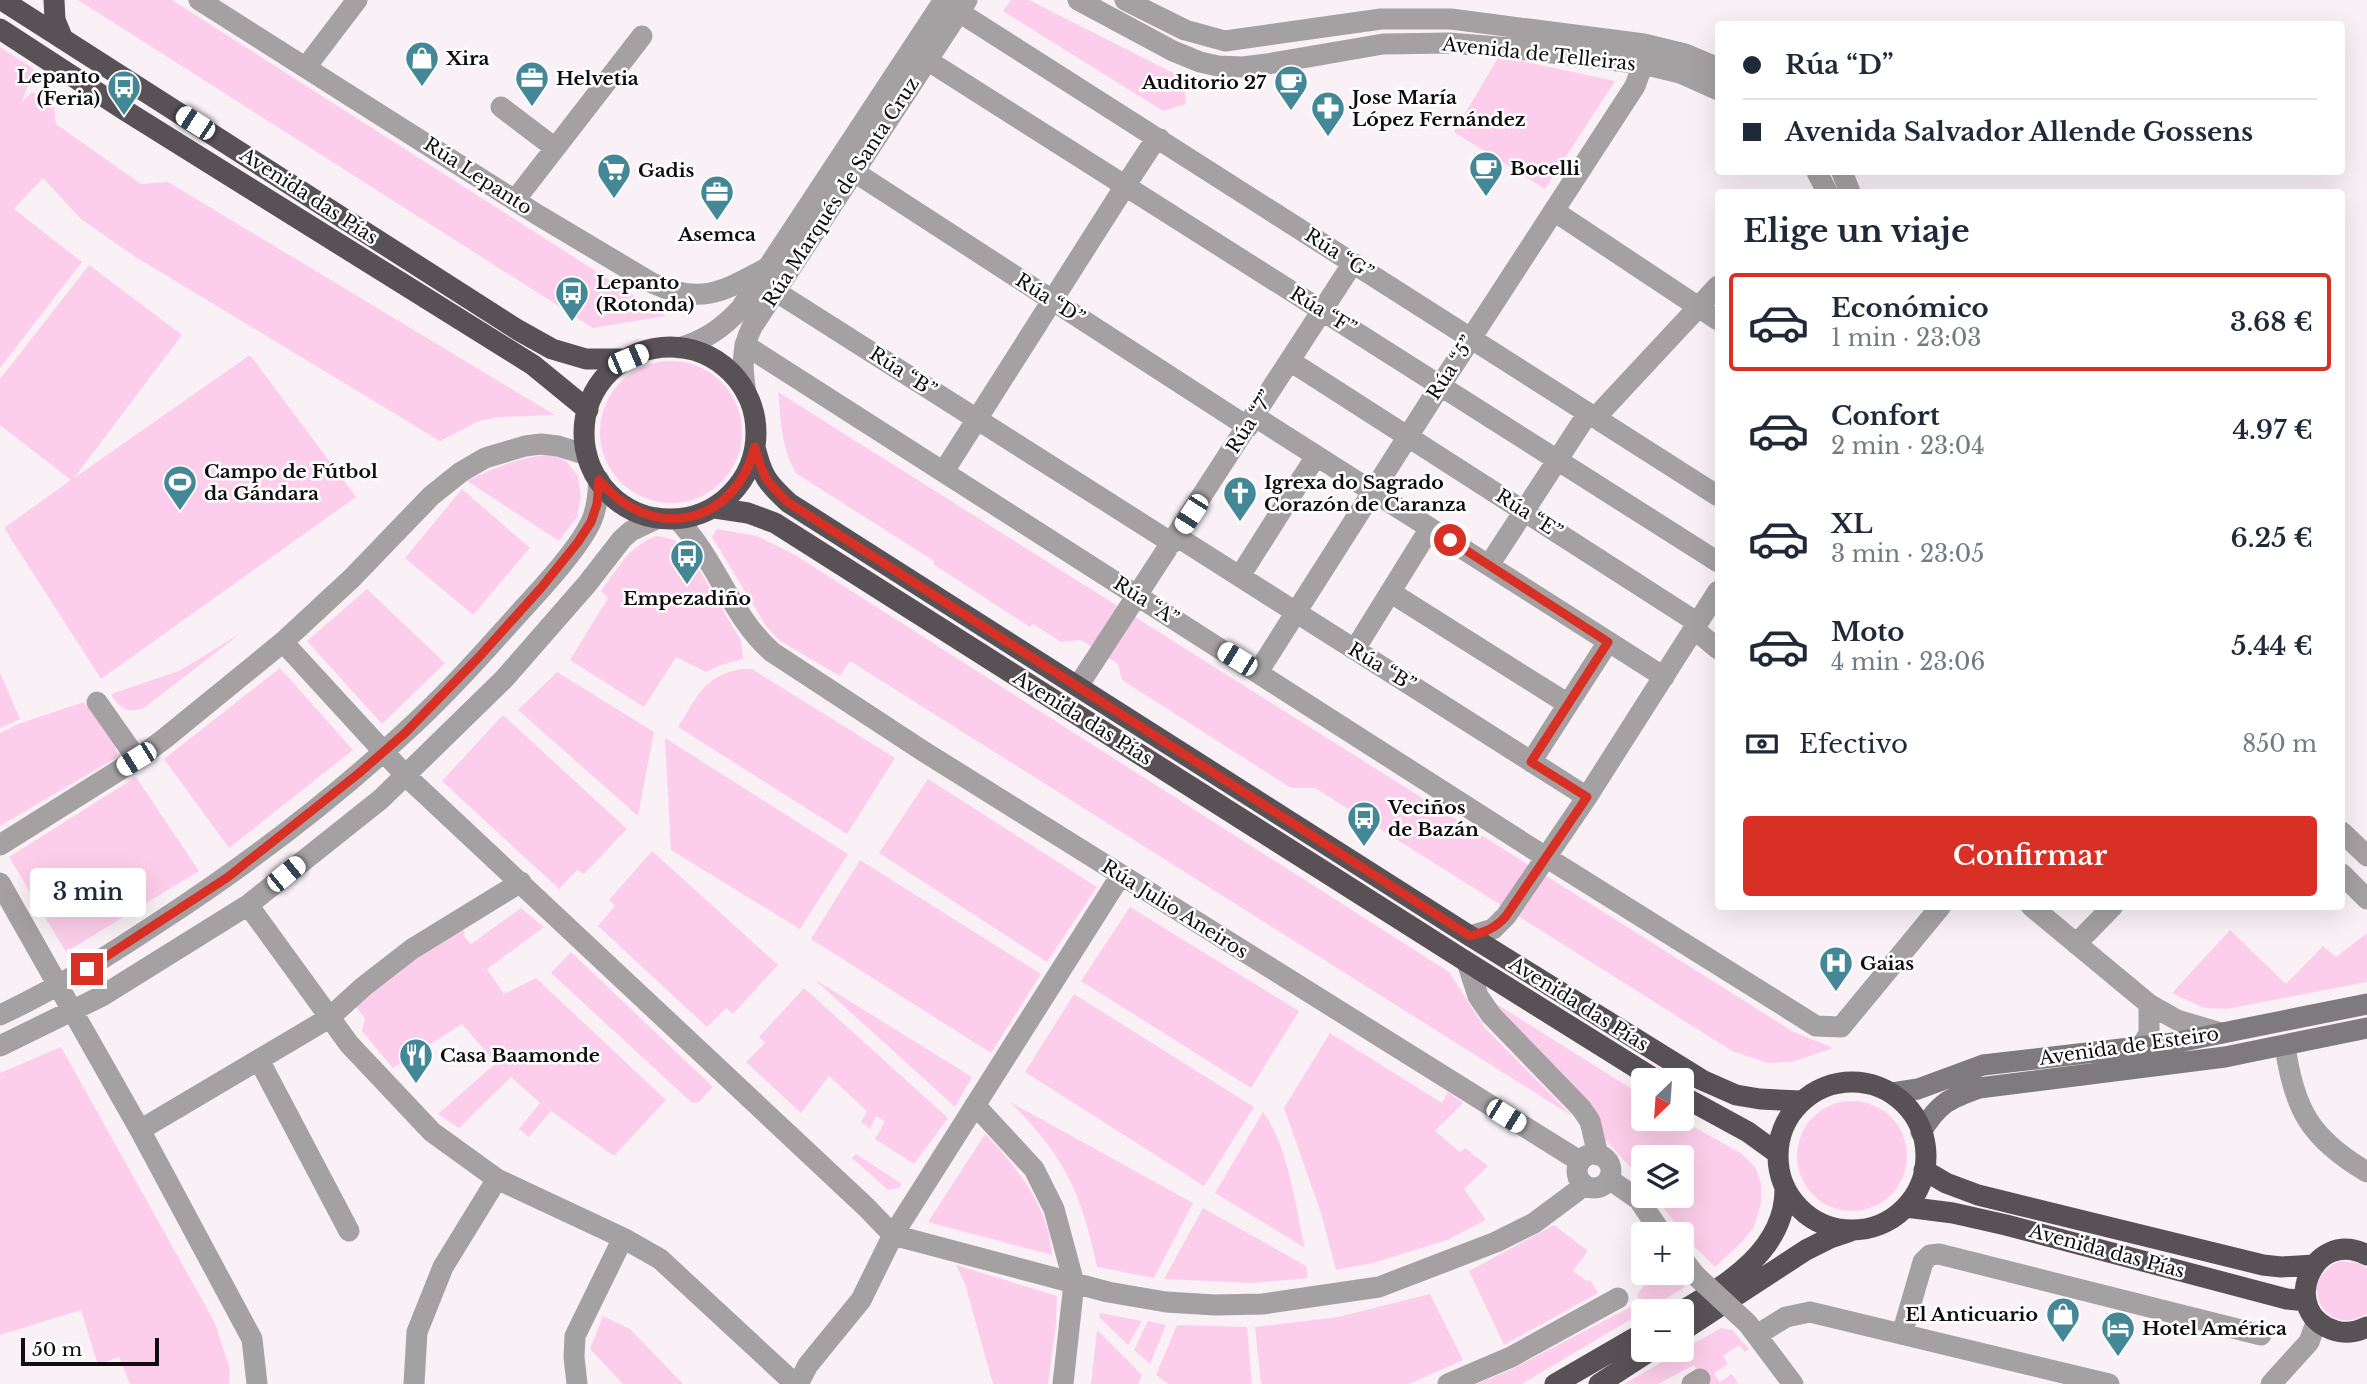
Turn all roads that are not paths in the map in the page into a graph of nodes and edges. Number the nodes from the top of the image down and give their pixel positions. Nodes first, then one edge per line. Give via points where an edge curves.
1 (54, 0) edge
2 (199, 0) edge
3 (357, 0) edge
4 (1079, 0) edge
5 (1125, 0) edge
6 (8, 1) edge
7 (957, 4) edge
8 (0, 29) edge
9 (642, 36) dead end
10 (62, 37) junction
11 (927, 60) junction
12 (1643, 64) junction
13 (306, 67) junction
14 (1715, 67) edge
15 (1715, 89) edge
16 (501, 107) dead end
17 (1160, 139) junction
18 (555, 148) junction
19 (853, 171) junction
20 (1823, 182) edge
21 (1125, 186) junction
22 (1842, 189) edge
23 (515, 200) junction
24 (1555, 211) junction
25 (1353, 263) junction
26 (769, 267) junction
27 (1715, 289) edge
28 (775, 290) junction
29 (1053, 301) junction
30 (1699, 307) junction
31 (1322, 310) junction
32 (1715, 318) edge
33 (1471, 338) junction
34 (745, 345) junction
35 (679, 348) junction
36 (628, 359) junction
37 (1290, 361) junction
38 (1440, 386) junction
39 (746, 393) junction
40 (588, 410) junction
41 (1592, 415) junction
42 (977, 420) junction
43 (1251, 421) junction
44 (1408, 437) junction
45 (755, 447) junction
46 (587, 455) junction
47 (1316, 456) junction
48 (1557, 460) junction
49 (944, 471) junction
50 (599, 480) junction
51 (1373, 491) junction
52 (1715, 494) edge
53 (715, 508) junction
54 (1524, 511) junction
55 (668, 519) junction
56 (1430, 528) junction
57 (1174, 540) junction
58 (1715, 560) edge
59 (1489, 565) junction
60 (1240, 576) junction
61 (1390, 592) junction
62 (1139, 595) junction
63 (1715, 595) edge
64 (1297, 612) junction
65 (1696, 626) junction
66 (283, 642) junction
67 (1608, 642) junction
68 (1715, 646) edge
69 (1355, 649) junction
70 (1258, 673) junction
71 (1664, 677) junction
72 (1078, 686) junction
73 (97, 702) dead end
74 (1568, 704) junction
75 (384, 752) junction
76 (136, 759) junction
77 (1531, 762) junction
78 (406, 776) junction
79 (1587, 797) junction
80 (2345, 834) edge
81 (0, 845) edge
82 (2367, 856) edge
83 (1547, 858) junction
84 (1121, 875) junction
85 (2345, 877) edge
86 (521, 882) junction
87 (0, 883) edge
88 (2367, 899) edge
89 (248, 905) junction
90 (1938, 910) edge
91 (2036, 910) edge
92 (2109, 910) edge
93 (1470, 936) junction
94 (2076, 944) junction
95 (1467, 962) junction
96 (60, 986) junction
97 (2149, 1004) junction
98 (2367, 1004) edge
99 (74, 1010) junction
100 (0, 1015) edge
101 (329, 1018) junction
102 (2367, 1028) edge
103 (2221, 1033) junction
104 (0, 1046) edge
105 (2286, 1046) junction
106 (2140, 1048) junction
107 (259, 1060) junction
108 (1637, 1068) edge
109 (1892, 1093) junction
110 (1800, 1101) junction
111 (1694, 1103) edge
112 (975, 1105) junction
113 (141, 1130) junction
114 (1922, 1132) junction
115 (1777, 1153) junction
116 (1586, 1167) junction
117 (1924, 1170) junction
118 (2367, 1172) edge
119 (497, 1179) junction
120 (1785, 1188) junction
121 (1906, 1208) junction
122 (1654, 1222) edge
123 (1857, 1230) junction
124 (349, 1231) dead end
125 (893, 1235) junction
126 (623, 1238) junction
127 (2367, 1255) edge
128 (2314, 1265) junction
129 (1694, 1274) edge
130 (1074, 1283) junction
131 (1618, 1298) dead end
132 (2306, 1301) junction
133 (1694, 1304) edge
134 (1694, 1323) edge
135 (2326, 1325) junction
136 (2367, 1327) edge
137 (1752, 1329) junction
138 (1902, 1334) junction
139 (2261, 1335) dead end
140 (1631, 1340) edge
141 (1633, 1362) edge
142 (257, 1384) edge
143 (414, 1384) edge
144 (578, 1384) edge
145 (796, 1384) edge
146 (1063, 1384) edge
147 (1448, 1384) edge
148 (1555, 1384) edge
149 (1599, 1384) edge
150 (1793, 1384) edge
151 (2109, 1384) edge
152 (2271, 1384) edge

1 - 10 highway
2 - 13 street, Rúa Lepanto
3 - 13 street
4 - 12 street, Avenida de Telleiras via 1173,51 1218,65 1266,64 1383,44 1449,43
5 - 14 street, Avenida de Telleiras via 1185,30 1225,41 1381,19 1451,19 1644,44
6 - 10 highway, Avenida das Pías
7 - 11 street, Rúa Marqués de Santa Cruz
7 - 17 street, Rúa “G”
7 - 26 street, Rúa Marqués de Santa Cruz
8 - 40 highway, Avenida das Pías via 533,365
9 - 18 street
10 - 36 highway, Avenida das Pías via 518,330 552,349 586,359
11 - 19 street, Rúa Marqués de Santa Cruz
11 - 21 street, Rúa “F”
12 - 15 street, Avenida de Telleiras
12 - 24 street, Rúa “5” via 1635,86
13 - 23 street, Rúa Lepanto
16 - 18 street
17 - 21 street
17 - 25 street, Rúa “G”
18 - 23 street
19 - 28 street, Rúa Marqués de Santa Cruz
19 - 29 street, Rúa “D”
20 - 22 street
21 - 29 street
21 - 31 street, Rúa “F”
23 - 26 street, Rúa Lepanto via 670,291 688,295 724,291
24 - 30 street
24 - 33 street, Rúa “5”
25 - 31 street, Rúa “7”
25 - 33 street, Rúa “G”
26 - 35 street, Rúa Marqués de Santa Cruz via 728,322 705,339
27 - 30 street
28 - 34 street, Rúa Marqués de Santa Cruz
28 - 42 street, Rúa “B”
29 - 42 street
29 - 43 street, Rúa “D”
30 - 32 street
30 - 41 street
31 - 37 street, Rúa “7”
31 - 38 street, Rúa “F”
33 - 38 street, Rúa “5”
33 - 41 street, Rúa “G”
34 - 39 street, Rúa Marqués de Santa Cruz
34 - 49 street, Rúa “A”
35 - 36 highway via 661,348
35 - 39 highway via 713,359
36 - 40 highway via 603,381
37 - 43 street, Rúa “7”
37 - 44 street, Rúa “E”
38 - 44 street, Rúa “5”
38 - 48 street, Rúa “F”
39 - 45 highway via 756,425
40 - 46 highway
41 - 48 street
41 - 52 street, Rúa “G”
42 - 49 street
42 - 57 street, Rúa “B”
43 - 47 street, Rúa “D”
43 - 57 street, Rúa “7”
44 - 51 street, Rúa “5”
44 - 54 street, Rúa “E”
45 - 53 highway via 741,482
45 - 72 highway, Avenida das Pías via 761,471 789,503
46 - 50 highway
46 - 66 street via 541,444 504,451 461,472
47 - 51 street, Rúa “D”
47 - 60 street
48 - 54 street
48 - 58 street, Rúa “F”
49 - 62 street, Rúa “A”
50 - 55 highway via 624,505 640,514
50 - 75 street via 591,522 578,542 479,657
51 - 56 street, Rúa “D”
51 - 64 street, Rúa “5”
53 - 55 highway via 698,516
53 - 95 highway, Avenida das Pías via 775,523
54 - 59 street
54 - 65 street, Rúa “E”
55 - 78 street via 631,531 622,539 504,680
55 - 84 street, Rúa Julio Aneiros via 701,546 756,639 772,652
56 - 59 street, Rúa “D”
56 - 61 street
57 - 60 street, Rúa “B”
57 - 62 street, Rúa “7”
59 - 67 street, Rúa “D”
60 - 64 street, Rúa “B”
61 - 69 street
61 - 74 street
62 - 70 street, Rúa “A”
62 - 72 street, Rúa “7”
63 - 65 street
64 - 69 street, Rúa “B”
64 - 70 street, Rúa “5”
65 - 68 street, Rúa “E”
65 - 71 street
66 - 75 street
66 - 76 street
67 - 71 street, Rúa “D”
67 - 74 street
69 - 77 street, Rúa “B”
70 - 83 street, Rúa “A”
71 - 79 street
72 - 93 highway, Avenida das Pías
73 - 76 street
74 - 77 street
75 - 78 street
75 - 96 street via 228,877
76 - 81 street
77 - 79 street, Rúa “B”
78 - 86 street
78 - 89 street
79 - 83 street
80 - 82 street
83 - 90 street, Rúa “A” via 1816,1026 1840,1027
83 - 93 street via 1501,922
84 - 112 street
84 - 116 street, Rúa Julio Aneiros
85 - 88 street
86 - 101 street via 412,949
86 - 125 street
87 - 96 street
89 - 99 street
89 - 101 street
91 - 94 street
92 - 94 street
93 - 110 highway, Avenida das Pías via 1702,1080 1736,1095
94 - 97 street
95 - 108 highway, Avenida das Pías
95 - 116 street via 1478,996 1491,1016 1590,1121
96 - 99 street
96 - 100 street
97 - 103 street via 2178,1020
97 - 106 street via 2149,1034
98 - 103 main road, Avenida de Esteiro
99 - 104 street
99 - 113 street
101 - 107 street
101 - 119 street via 432,1132
102 - 105 main road, Avenida de Esteiro
103 - 106 main road, Avenida de Esteiro
105 - 114 main road, Avenida de Esteiro via 1979,1088 1938,1107
105 - 118 street via 2303,1114 2331,1147
106 - 109 main road, Avenida de Esteiro via 1983,1066 1918,1089
107 - 113 street
107 - 124 street
109 - 110 highway via 1856,1082 1817,1090
109 - 114 highway via 1910,1110
110 - 115 highway via 1780,1134
111 - 115 highway
112 - 125 street
112 - 130 street via 1034,1170 1054,1209
113 - 142 street via 252,1339
114 - 117 highway
115 - 120 highway
116 - 122 street via 1596,1188 1609,1179 1639,1200
116 - 130 street via 1577,1191 1534,1223 1379,1287 1263,1304 1215,1305 1156,1300
117 - 121 highway
117 - 128 highway, Avenida das Pías via 1978,1195 2244,1261 2281,1267
119 - 126 street
119 - 143 street via 438,1278 417,1332
120 - 123 highway via 1815,1219 1835,1228
120 - 133 highway via 1781,1222 1762,1251 1721,1288
121 - 123 highway via 1877,1226
121 - 132 highway, Avenida das Pías via 1980,1219
123 - 134 highway via 1806,1250
125 - 130 street
125 - 145 street via 861,1300
126 - 144 street via 575,1336
126 - 145 street via 660,1258
127 - 128 highway via 2343,1250 2323,1256
128 - 132 highway via 2307,1276
129 - 137 street, bridge
130 - 146 street
131 - 147 street via 1511,1357
132 - 135 highway
135 - 136 highway via 2352,1332
135 - 152 street
137 - 138 street via 1810,1312
137 - 150 street
138 - 139 street via 1923,1262 1939,1254
138 - 151 street
140 - 148 highway
141 - 149 highway

